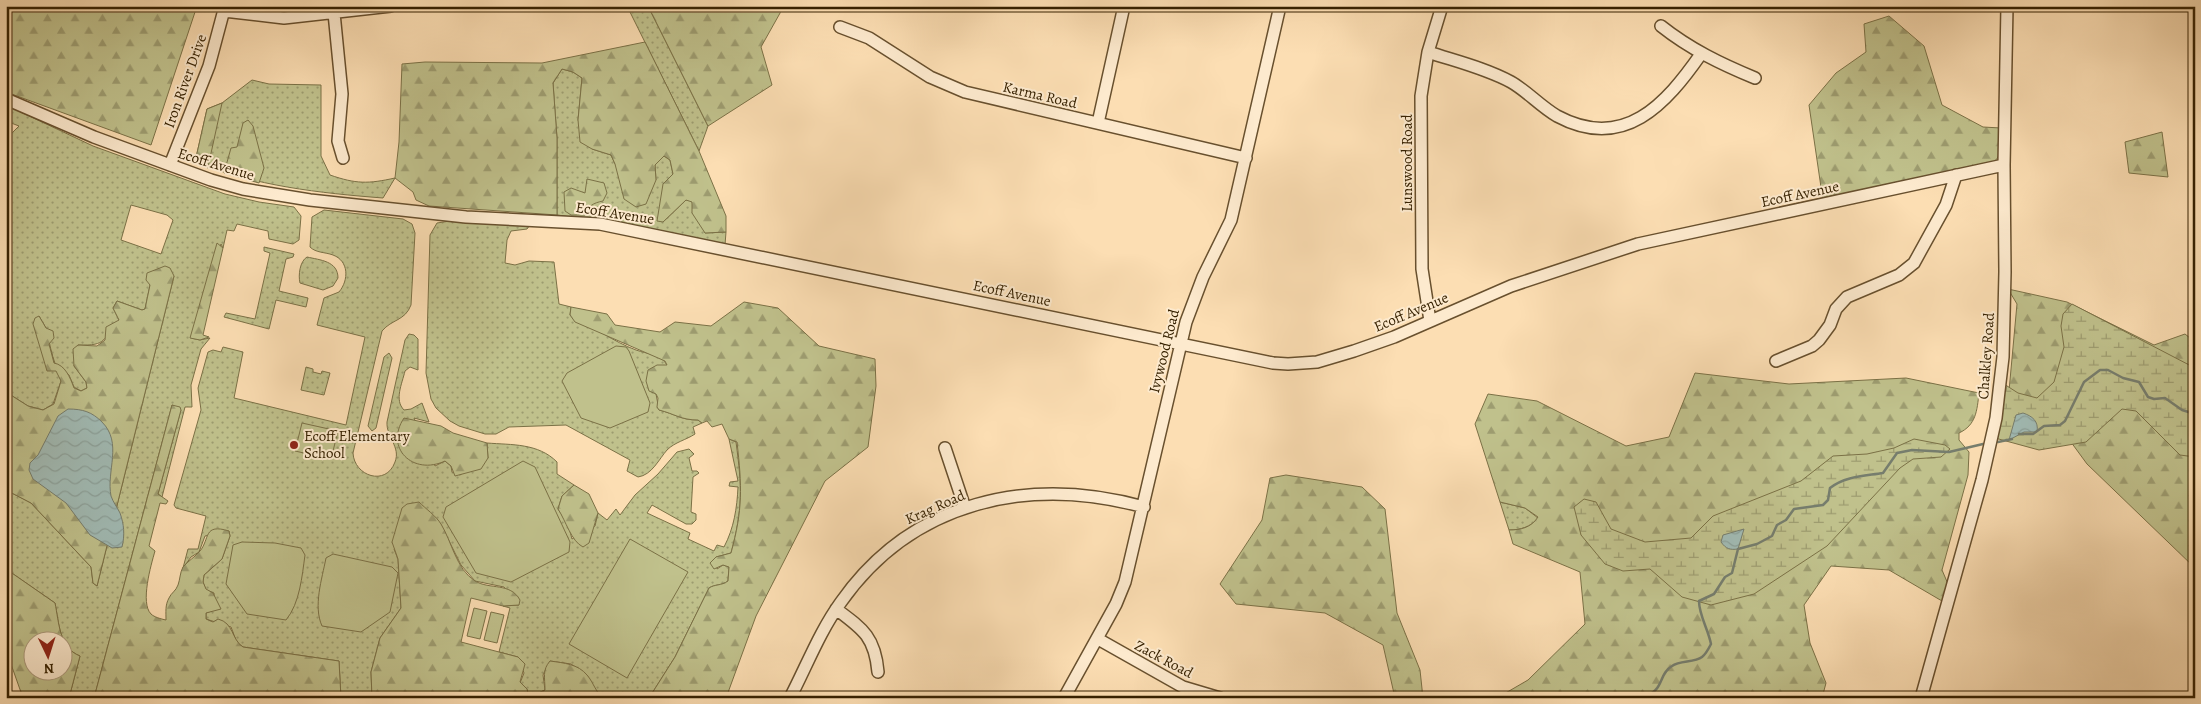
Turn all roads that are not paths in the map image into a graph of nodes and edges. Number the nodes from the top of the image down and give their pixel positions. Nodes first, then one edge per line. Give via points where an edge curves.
1 (391, 6) edge
2 (1124, 6) edge
3 (1280, 6) edge
4 (1442, 6) edge
5 (2007, 6) edge
6 (225, 8) edge
7 (334, 13) junction
8 (1661, 26) dead end
9 (840, 27) dead end
10 (1428, 52) junction
11 (1701, 54) junction
12 (1755, 78) dead end
13 (6, 99) edge
14 (1098, 123) junction
15 (342, 158) dead end
16 (1246, 158) junction
17 (170, 165) junction
18 (2004, 165) junction
19 (1956, 175) junction
20 (1430, 321) junction
21 (1180, 344) junction
22 (1776, 361) dead end
23 (945, 448) dead end
24 (1144, 507) junction
25 (965, 508) junction
26 (836, 609) junction
27 (1098, 638) junction
28 (878, 672) dead end
29 (792, 696) dead end
30 (1064, 698) edge
31 (1220, 698) edge
32 (1921, 698) edge

1 - 7 street
2 - 14 street
3 - 16 street, Ivywood Road
4 - 10 street, Lunswood Road
5 - 18 street, Chalkley Road
6 - 7 street via 274,18
6 - 17 street, Iron River Drive via 209,66
7 - 15 street via 342,94 338,141
8 - 11 street
9 - 14 street, Karma Road via 868,38 930,77 965,92
10 - 11 street via 1501,77 1559,117 1598,127 1635,121 1656,108 1678,87
10 - 20 street, Lunswood Road via 1421,96 1422,269
11 - 12 street
13 - 17 street, Ecoff Avenue
14 - 16 street, Karma Road
16 - 21 street, Ivywood Road via 1231,220 1194,299
17 - 21 street, Ecoff Avenue via 224,184 283,197 466,217 600,224
18 - 19 street, Ecoff Avenue
18 - 32 street, Chalkley Road via 2003,357 1996,418 1982,480
19 - 20 street, Ecoff Avenue via 1638,244 1511,286
19 - 22 street via 1946,205 1914,263 1899,275 1846,297 1819,340
20 - 21 street, Ecoff Avenue via 1354,351 1301,364 1273,363
21 - 24 street, Ivywood Road
23 - 25 street
24 - 25 street, Krag Road via 1097,496 1054,494 1007,498
24 - 27 street, Ivywood Road via 1125,582
25 - 26 street, Krag Road via 921,527 888,550 857,580
26 - 28 street via 871,640
26 - 29 street, Krag Road
27 - 30 street, Ivywood Road
27 - 31 street, Zack Road via 1183,687

